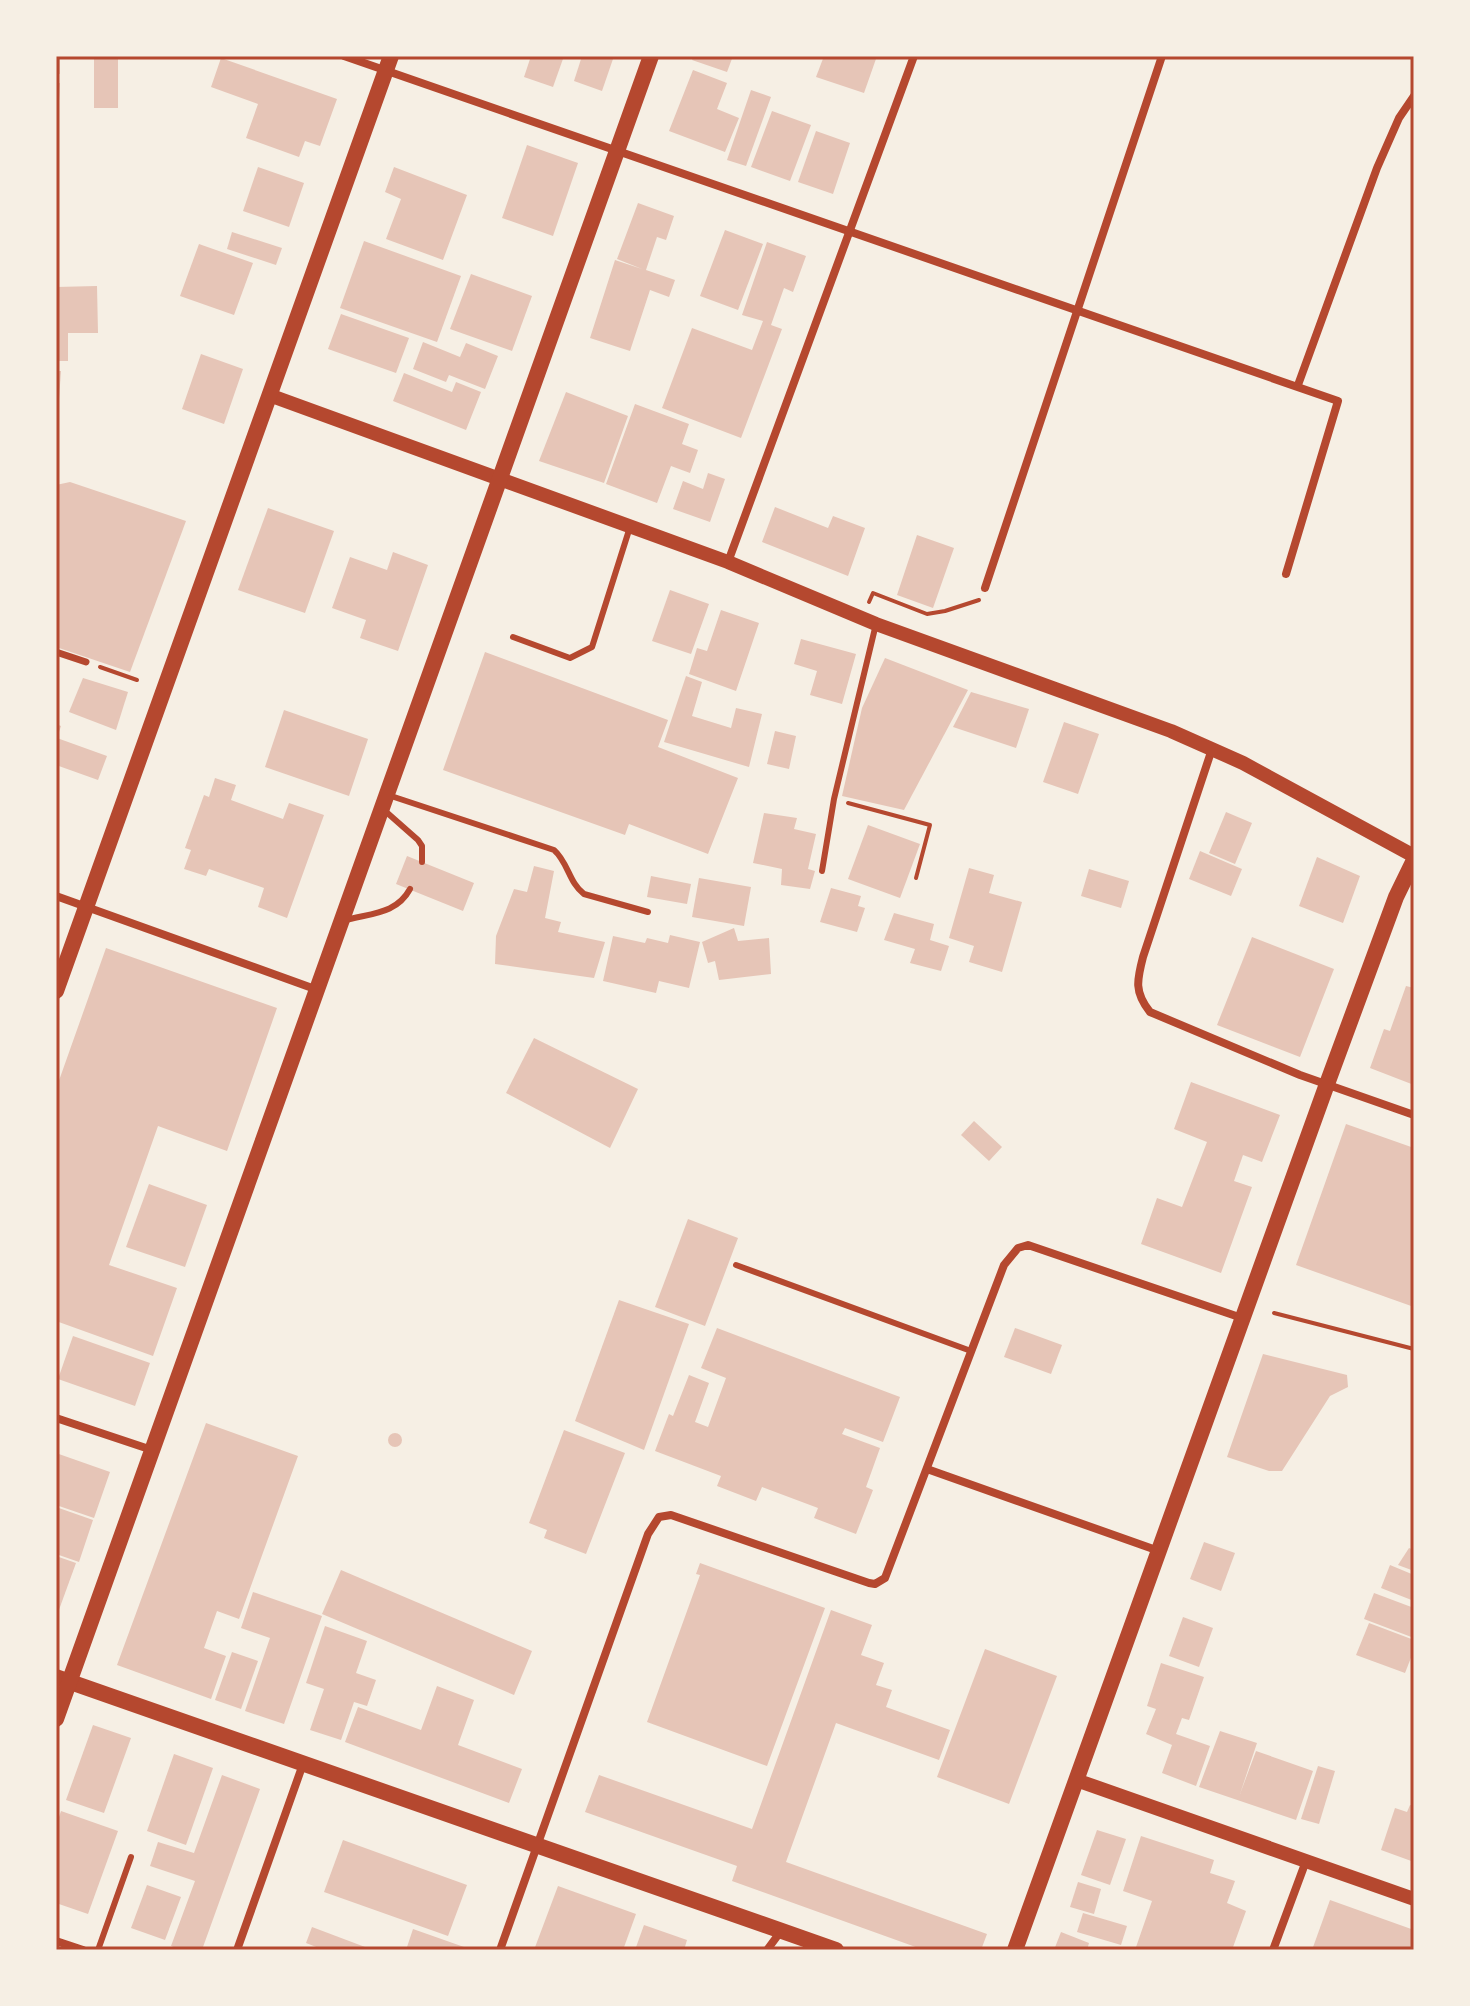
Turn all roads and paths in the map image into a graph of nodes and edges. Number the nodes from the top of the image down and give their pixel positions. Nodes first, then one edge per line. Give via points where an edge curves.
1 (344, 56) edge
2 (651, 56) edge
3 (914, 56) edge
4 (1162, 56) edge
5 (388, 63) edge
6 (1414, 96) edge
7 (617, 150) junction
8 (850, 230) junction
9 (1079, 309) junction
10 (1298, 385) junction
11 (269, 395) junction
12 (499, 478) junction
13 (630, 527) junction
14 (728, 562) junction
15 (1286, 574) dead end
16 (985, 588) joint
17 (869, 602) dead end
18 (876, 624) junction
19 (513, 637) dead end
20 (56, 652) edge
21 (86, 662) joint
22 (137, 680) dead end
23 (1212, 748) junction
24 (834, 799) junction
25 (383, 800) junction
26 (1414, 858) edge
27 (422, 862) dead end
28 (822, 871) dead end
29 (916, 878) dead end
30 (410, 889) dead end
31 (56, 896) edge
32 (86, 907) junction
33 (648, 912) dead end
34 (340, 922) junction
35 (315, 989) junction
36 (56, 991) edge
37 (1327, 1084) junction
38 (1414, 1115) edge
39 (736, 1265) dead end
40 (1274, 1313) dead end
41 (1242, 1318) junction
42 (1414, 1349) edge
43 (971, 1351) junction
44 (56, 1418) edge
45 (152, 1450) junction
46 (927, 1469) junction
47 (1159, 1551) junction
48 (63, 1679) edge
49 (56, 1719) edge
50 (303, 1764) junction
51 (1076, 1780) junction
52 (537, 1847) junction
53 (131, 1857) dead end
54 (1306, 1861) junction
55 (1414, 1899) edge
56 (781, 1931) junction
57 (56, 1941) edge
58 (83, 1950) edge
59 (98, 1950) edge
60 (237, 1950) edge
61 (500, 1950) edge
62 (767, 1950) edge
63 (836, 1950) edge
64 (1015, 1950) edge
65 (1273, 1950) edge

1 - 5 street
2 - 7 main road
3 - 8 street
4 - 9 street
5 - 7 street
5 - 11 main road
6 - 10 street via 1377,168
7 - 8 street
7 - 12 main road
8 - 9 street
8 - 14 street
9 - 10 street
9 - 16 street
10 - 15 street via 1338,401
11 - 12 street
11 - 32 main road
12 - 13 street
12 - 25 main road
13 - 14 street
13 - 19 lane via 592,647 570,658
14 - 18 street
16 - 17 path via 982,599 927,614 873,593
18 - 23 street
18 - 24 lane
20 - 21 street
21 - 22 path
23 - 26 street
23 - 37 street via 1135,986 1150,1012
24 - 28 lane
24 - 29 path via 930,825
25 - 27 lane via 422,846
25 - 33 lane via 554,850 584,894
25 - 34 main road
26 - 37 main road
30 - 34 lane via 395,907
31 - 32 street
32 - 35 street
32 - 36 main road
34 - 35 main road
35 - 45 main road
37 - 38 street
37 - 41 main road
39 - 43 lane
40 - 42 path
41 - 43 street via 1028,1245 1018,1248 1004,1265
41 - 47 main road
43 - 46 street
44 - 45 street
45 - 48 main road
46 - 47 street
46 - 52 street via 880,1582 869,1583 671,1515 659,1517 648,1534
47 - 51 main road
48 - 49 main road
48 - 50 main road
50 - 52 main road
50 - 60 street
51 - 54 street
51 - 64 main road
52 - 56 main road
52 - 61 street
53 - 59 lane
54 - 55 street
54 - 65 street
56 - 62 street
56 - 63 main road
57 - 58 street

